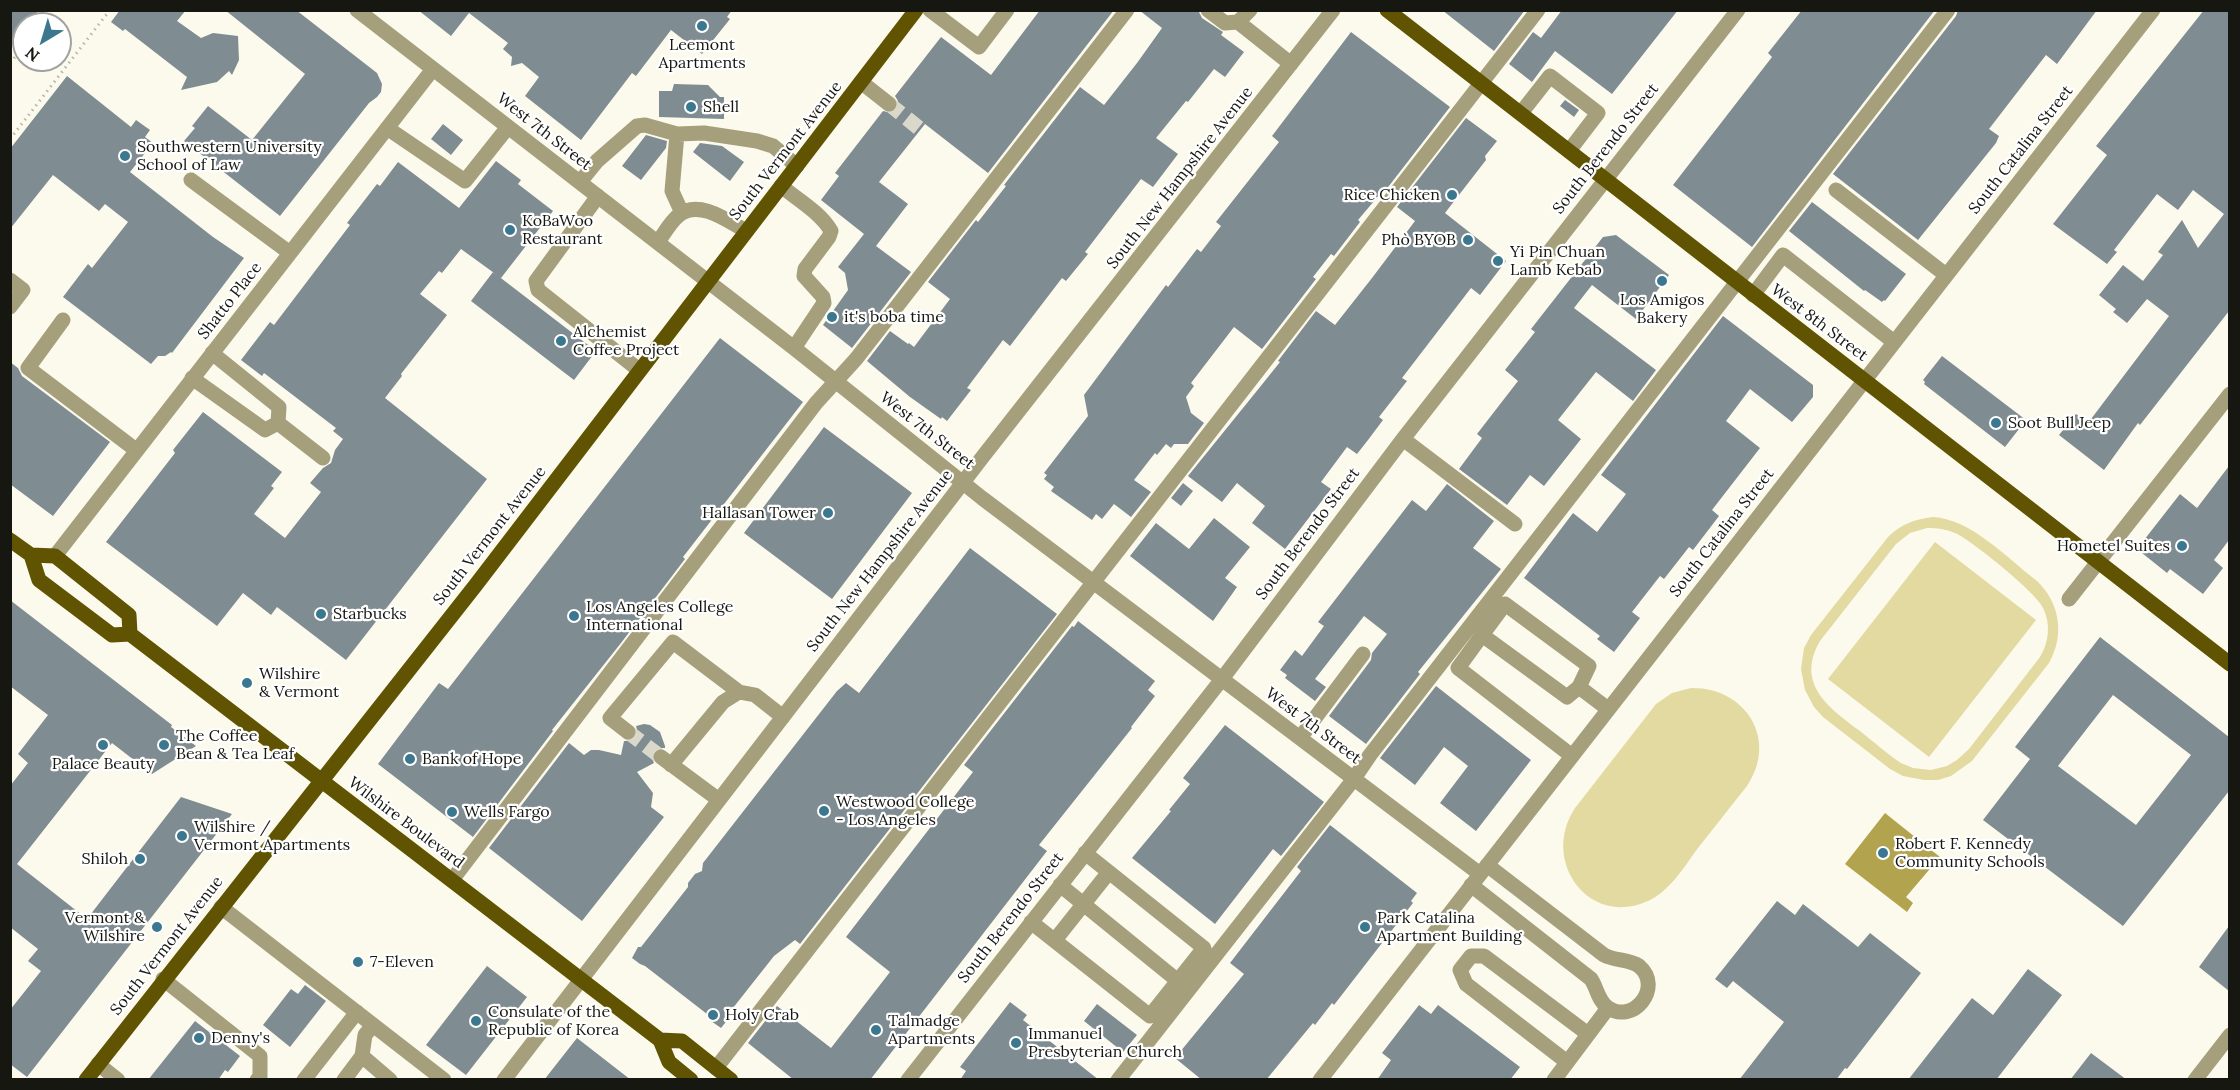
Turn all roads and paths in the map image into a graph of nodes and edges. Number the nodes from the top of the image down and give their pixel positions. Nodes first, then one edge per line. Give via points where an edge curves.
1 (110, 10) edge
2 (930, 10) edge
3 (1007, 10) edge
4 (1127, 10) edge
5 (1208, 10) edge
6 (1250, 10) edge
7 (1333, 10) edge
8 (1387, 10) edge
9 (1538, 10) edge
10 (1738, 10) edge
11 (1948, 10) edge
12 (2154, 10) edge
13 (366, 13) edge
14 (911, 13) edge
15 (1238, 22) junction
16 (1292, 64) junction
17 (433, 69) junction
18 (861, 82) junction
19 (1482, 82) junction
20 (889, 104) tunnel mouth
21 (1521, 113) junction
22 (508, 127) junction
23 (387, 128) junction
24 (677, 134) junction
25 (10, 139) edge
26 (1569, 151) junction
27 (797, 166) junction
28 (1605, 179) junction
29 (191, 180) dead end
30 (580, 182) junction
31 (781, 186) junction
32 (1836, 190) dead end
33 (598, 196) junction
34 (682, 213) junction
35 (746, 231) junction
36 (658, 242) junction
37 (290, 253) junction
38 (1946, 275) junction
39 (10, 280) edge
40 (708, 282) junction
41 (1738, 283) junction
42 (1753, 295) junction
43 (10, 307) edge
44 (63, 320) dead end
45 (1894, 342) junction
46 (794, 348) junction
47 (212, 353) junction
48 (639, 370) junction
49 (192, 378) junction
50 (1864, 380) junction
51 (836, 382) junction
52 (2229, 394) edge
53 (278, 423) junction
54 (1403, 439) junction
55 (136, 450) junction
56 (323, 459) dead end
57 (964, 482) junction
58 (1515, 524) dead end
59 (10, 540) edge
60 (31, 555) junction
61 (55, 556) junction
62 (2099, 561) junction
63 (1094, 582) junction
64 (2069, 599) dead end
65 (130, 634) junction
66 (1482, 635) junction
67 (1363, 654) dead end
68 (2229, 664) edge
69 (1222, 680) junction
70 (1579, 687) junction
71 (739, 692) junction
72 (1608, 709) junction
73 (783, 717) junction
74 (628, 732) tunnel mouth
75 (1300, 738) junction
76 (1572, 756) junction
77 (1353, 780) junction
78 (321, 781) junction
79 (718, 800) junction
80 (1085, 853) junction
81 (1108, 872) junction
82 (1479, 875) junction
83 (452, 880) junction
84 (1060, 885) junction
85 (1083, 904) junction
86 (221, 907) junction
87 (1031, 922) junction
88 (1054, 940) junction
89 (163, 979) junction
90 (581, 979) junction
91 (1178, 981) junction
92 (1608, 1008) junction
93 (357, 1012) junction
94 (373, 1025) junction
95 (1588, 1034) junction
96 (2229, 1035) edge
97 (660, 1040) junction
98 (362, 1056) junction
99 (1567, 1062) junction
100 (98, 1064) junction
101 (716, 1068) junction
102 (86, 1080) edge
103 (118, 1080) edge
104 (257, 1080) edge
105 (304, 1080) edge
106 (344, 1080) edge
107 (390, 1080) edge
108 (444, 1080) edge
109 (504, 1080) edge
110 (691, 1080) edge
111 (731, 1080) edge
112 (908, 1080) edge
113 (1118, 1080) edge
114 (1320, 1080) edge
115 (1554, 1080) edge
116 (2195, 1080) edge

1 - 25 path
2 - 3 street via 979,47
4 - 51 street
5 - 15 street via 1226,23
6 - 15 street
7 - 16 street, South New Hampshire Avenue
8 - 19 main road, West 8th Street
9 - 19 street
10 - 28 street, South Berendo Street
11 - 41 street
12 - 38 street, South Catalina Street
13 - 17 street, West 7th Street
14 - 18 main road, South Vermont Avenue
15 - 16 street
16 - 57 street, South New Hampshire Avenue
17 - 22 street, West 7th Street
17 - 23 street, Shatto Place
18 - 20 street
18 - 27 main road, South Vermont Avenue
19 - 21 main road, West 8th Street
19 - 63 street
21 - 26 main road, West 8th Street
21 - 26 street via 1550,76 1598,113
22 - 23 street via 465,181
22 - 30 street, West 7th Street
23 - 37 street, Shatto Place
24 - 27 street via 704,133 757,141 773,146
24 - 30 street via 637,126 597,161
24 - 34 street via 672,191
26 - 28 main road, West 8th Street
27 - 31 main road, South Vermont Avenue
28 - 41 main road, West 8th Street
28 - 54 street, South Berendo Street
29 - 37 street
30 - 33 street, West 7th Street
31 - 35 main road, South Vermont Avenue
31 - 46 street via 831,231 805,268 804,276 824,303
32 - 38 street
33 - 36 street, West 7th Street
33 - 48 street via 536,281 538,290
34 - 35 street via 708,211
34 - 36 street
35 - 40 main road, South Vermont Avenue
36 - 40 street, West 7th Street
37 - 47 street, Shatto Place
38 - 45 street, South Catalina Street
39 - 43 street via 23,290
40 - 46 street, West 7th Street
40 - 48 main road, South Vermont Avenue
41 - 42 main road, West 8th Street
41 - 77 street
42 - 45 street via 1783,255
42 - 50 main road, West 8th Street
44 - 55 street via 28,368
45 - 50 street, South Catalina Street
46 - 51 street, West 7th Street
47 - 49 street, Shatto Place
47 - 53 street via 279,407
48 - 78 main road, South Vermont Avenue
49 - 53 street via 265,430
49 - 55 street, Shatto Place
50 - 62 main road, West 8th Street
50 - 72 street, South Catalina Street
51 - 57 street, West 7th Street
51 - 83 street via 809,412
52 - 62 street
53 - 56 street
54 - 58 street
54 - 69 street, South Berendo Street
55 - 61 street, Shatto Place
57 - 63 street, West 7th Street
57 - 73 street, South New Hampshire Avenue
59 - 60 main road
60 - 61 main road
60 - 65 main road, Wilshire Boulevard via 39,580 112,635
61 - 65 main road via 129,615
62 - 64 street
62 - 68 main road, West 8th Street
63 - 69 street, West 7th Street
63 - 101 street
65 - 78 main road, Wilshire Boulevard
66 - 70 street via 1567,697
66 - 70 street via 1505,604 1589,666
66 - 76 street via 1458,668
67 - 75 street
69 - 75 street, West 7th Street
69 - 80 street, South Berendo Street
70 - 72 street
71 - 73 street via 755,695
71 - 74 street via 673,642 610,718
71 - 79 street via 723,702 666,761
72 - 76 street, South Catalina Street
73 - 79 street, South New Hampshire Avenue
75 - 77 street, West 7th Street
76 - 82 street, South Catalina Street
77 - 82 street, West 7th Street
77 - 113 street
78 - 83 main road, Wilshire Boulevard
78 - 86 main road, South Vermont Avenue
79 - 90 street, South New Hampshire Avenue
80 - 81 street
80 - 84 street, South Berendo Street
81 - 85 street
81 - 91 street via 1204,948
82 - 92 street via 1591,979
82 - 92 street via 1604,955 1629,961 1643,970 1648,985 1644,1001 1632,1011
82 - 114 street, South Catalina Street
83 - 90 main road, Wilshire Boulevard
84 - 85 street
84 - 87 street, South Berendo Street
85 - 88 street
85 - 91 street
86 - 89 main road, South Vermont Avenue
86 - 93 street
87 - 88 street
87 - 112 street, South Berendo Street
88 - 91 street via 1150,1016
89 - 100 main road, South Vermont Avenue
89 - 104 street via 260,1056
90 - 97 main road, Wilshire Boulevard
90 - 109 street, South New Hampshire Avenue
92 - 95 street
93 - 94 street
93 - 105 street
94 - 98 street via 365,1035
94 - 108 street
95 - 99 street
95 - 99 street via 1484,956 1471,956 1460,970 1466,984
96 - 116 street
97 - 101 main road, Wilshire Boulevard via 682,1041
97 - 110 main road, Wilshire Boulevard via 669,1062
98 - 106 street
98 - 107 street
99 - 115 street
100 - 102 main road, South Vermont Avenue
100 - 103 street
101 - 111 main road, Wilshire Boulevard

